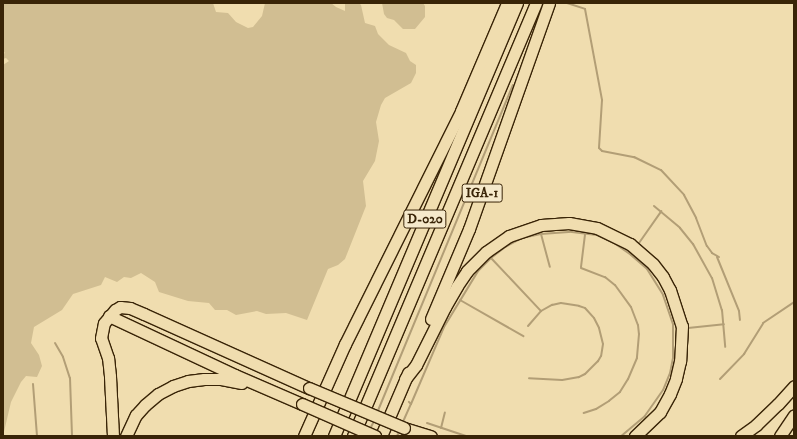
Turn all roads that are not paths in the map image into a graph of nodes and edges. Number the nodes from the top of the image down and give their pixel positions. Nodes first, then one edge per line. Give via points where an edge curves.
1 (508, 3) edge
2 (517, 3) edge
3 (536, 3) edge
4 (549, 3) edge
5 (109, 316) junction
6 (405, 379) junction
7 (794, 386) edge
8 (271, 390) junction
9 (794, 415) edge
10 (404, 428) junction
11 (305, 435) edge
12 (113, 436) edge
13 (126, 436) edge
14 (334, 436) edge
15 (353, 436) edge
16 (375, 436) edge
17 (381, 436) edge
18 (420, 436) edge
19 (431, 436) edge
20 (635, 436) edge
21 (741, 436) edge
22 (780, 436) edge

1 - 11 highway via 461,111 345,344
2 - 14 highway, D-020
3 - 15 highway, D-020
4 - 6 highway, IGA-1 via 469,228
5 - 8 highway
5 - 10 highway, bridge via 120,307 130,308
5 - 12 highway via 104,323 101,338 108,358
6 - 17 highway, IGA-1
6 - 20 highway via 416,365 457,286 467,271 486,252 514,234 541,225 569,223 597,228 630,244 653,264 670,290 682,326 680,361 672,389 660,412
7 - 21 highway via 762,420
8 - 13 highway via 216,379 196,379 181,383 158,394 145,405 136,415
8 - 16 highway, bridge
9 - 22 highway
10 - 18 highway
10 - 19 highway

